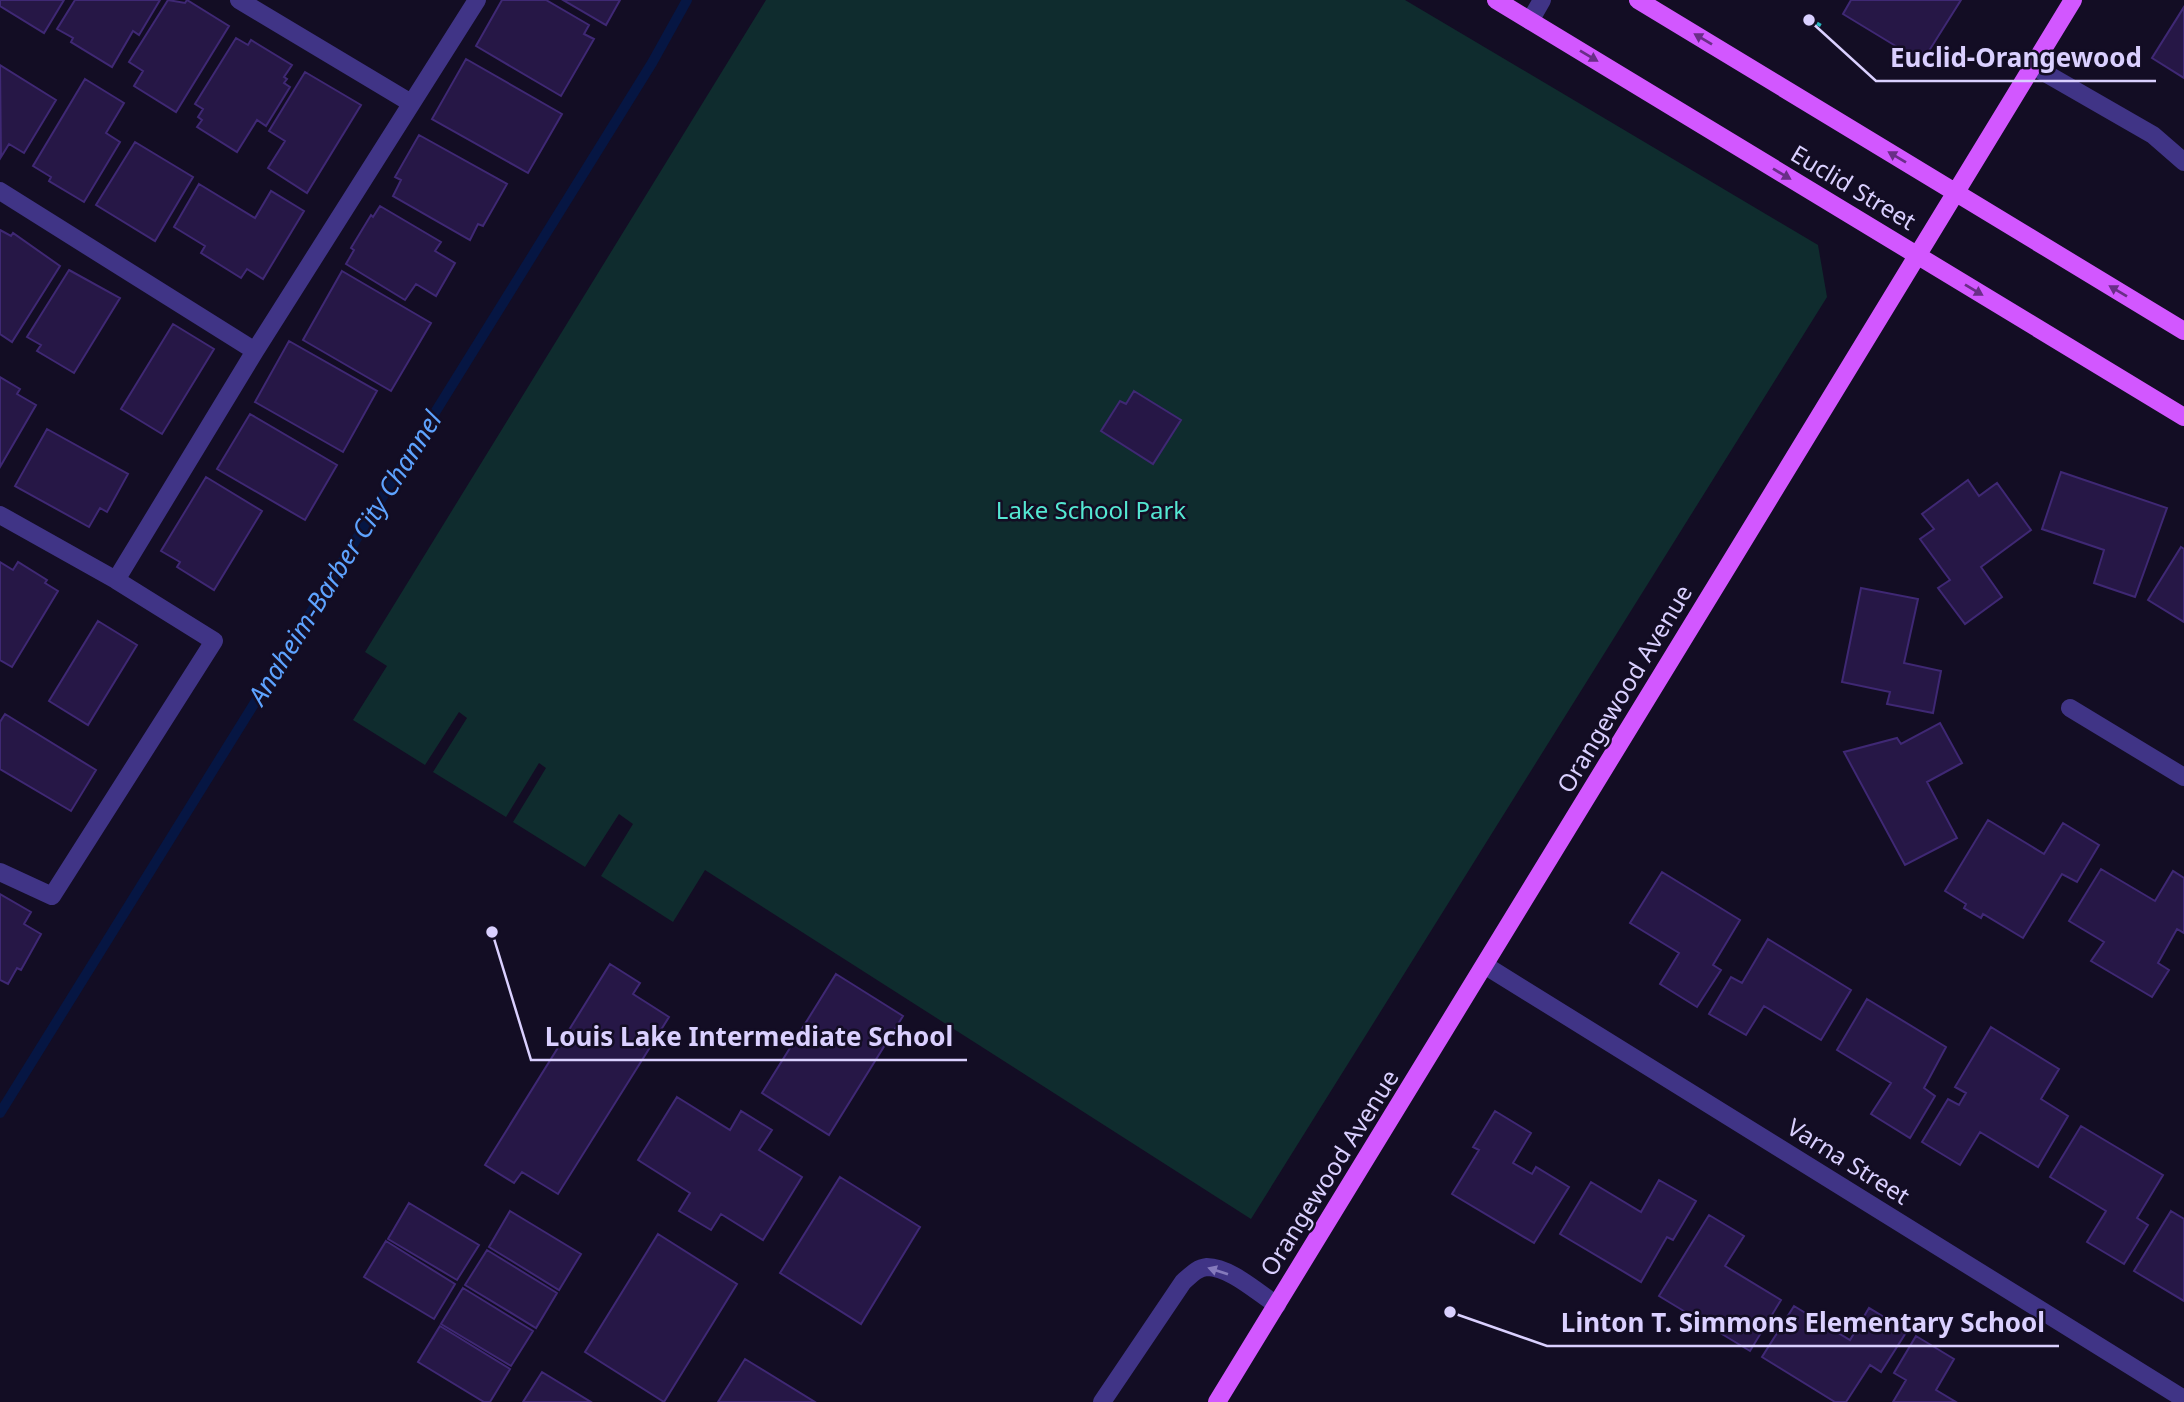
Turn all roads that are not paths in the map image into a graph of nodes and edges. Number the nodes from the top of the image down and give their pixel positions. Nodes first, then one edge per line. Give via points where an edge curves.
1 (239, 0) edge
2 (477, 0) edge
3 (1496, 0) edge
4 (1542, 0) edge
5 (1638, 0) edge
6 (2073, 0) edge
7 (1530, 21) junction
8 (2033, 66) junction
9 (411, 103) junction
10 (2184, 162) edge
11 (0, 191) edge
12 (1955, 192) junction
13 (1915, 254) junction
14 (2184, 331) edge
15 (255, 351) junction
16 (2184, 417) edge
17 (0, 515) edge
18 (116, 580) junction
19 (2070, 708) dead end
20 (2184, 777) edge
21 (0, 872) edge
22 (1486, 966) junction
23 (1277, 1305) junction
24 (2184, 1399) edge
25 (1102, 1402) edge
26 (1217, 1402) edge

1 - 9 street
2 - 9 street
3 - 7 main road, Euclid Street
4 - 7 street
12 -> 5 main road, Euclid Street
6 - 8 main road, Orangewood Avenue
7 -> 13 main road, Euclid Street
8 - 10 street via 2153,135
8 - 12 main road, Orangewood Avenue
9 - 15 street
11 - 15 street
12 - 13 main road, Orangewood Avenue
14 -> 12 main road, Euclid Street
13 -> 16 main road, Euclid Street
13 - 22 main road, Orangewood Avenue
15 - 18 street
17 - 18 street
18 - 21 street via 214,641 52,896
19 - 20 street
22 - 23 main road, Orangewood Avenue
22 - 24 street, Varna Street
23 -> 25 street via 1223,1271 1197,1270 1184,1282
23 - 26 main road, Orangewood Avenue

